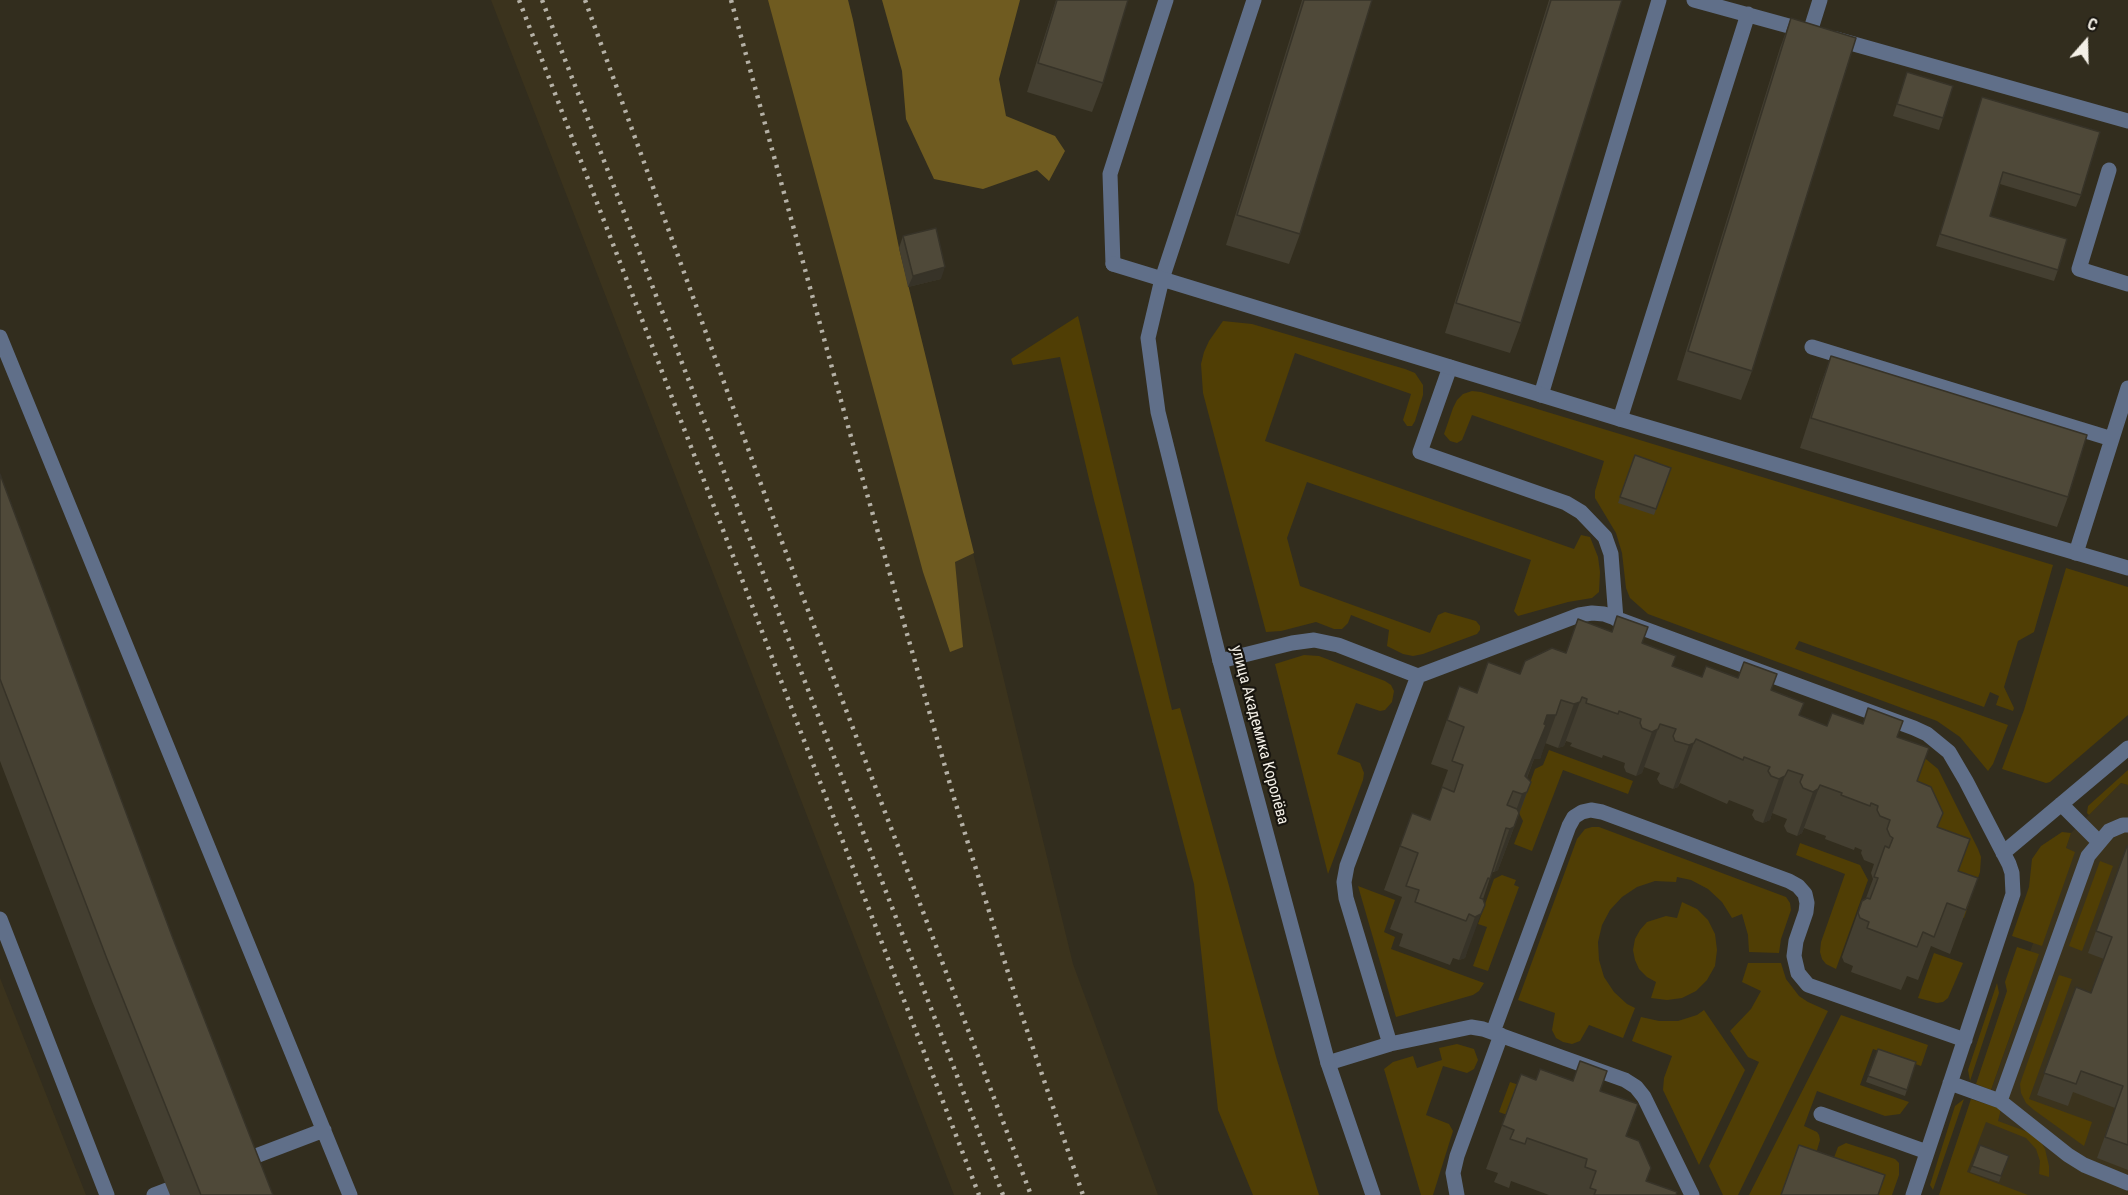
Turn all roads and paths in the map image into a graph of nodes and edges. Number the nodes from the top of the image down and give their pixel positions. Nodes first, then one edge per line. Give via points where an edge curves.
1 (1166, 0) edge
2 (1254, 0) edge
3 (1659, 0) edge
4 (1694, 0) edge
5 (1820, 0) edge
6 (1748, 14) junction
7 (1810, 32) junction
8 (2128, 121) edge
9 (2109, 170) dead end
10 (1162, 279) junction
11 (2128, 284) edge
12 (0, 337) edge
13 (1812, 347) dead end
14 (1450, 367) junction
15 (2128, 388) edge
16 (1541, 395) junction
17 (1620, 419) junction
18 (2112, 439) junction
19 (2076, 553) junction
20 (2128, 568) edge
21 (1616, 619) junction
22 (1220, 661) junction
23 (1418, 676) junction
24 (2128, 748) edge
25 (2061, 804) junction
26 (2128, 825) edge
27 (2099, 842) junction
28 (2003, 852) junction
29 (0, 919) edge
30 (1497, 1034) junction
31 (1965, 1040) junction
32 (1390, 1044) junction
33 (1328, 1063) junction
34 (1950, 1083) junction
35 (2000, 1101) junction
36 (1821, 1114) dead end
37 (324, 1130) junction
38 (1927, 1152) junction
39 (231, 1165) edge
40 (2128, 1184) edge
41 (106, 1195) edge
42 (350, 1195) edge
43 (1373, 1195) edge
44 (1457, 1195) edge
45 (1692, 1195) edge
46 (1913, 1195) edge

1 - 10 street via 1110,174 1113,264
2 - 10 street, улица Академика Королёва
3 - 16 street
4 - 6 street
5 - 7 street
6 - 7 street
6 - 17 street
7 - 8 street
9 - 11 street via 2079,269
10 - 14 street
10 - 22 street, улица Академика Королёва via 1148,338 1158,412
12 - 37 street
13 - 18 street
14 - 16 street
14 - 21 street via 1420,452 1566,503 1581,512 1605,537 1611,554
15 - 18 street
16 - 17 street
17 - 19 street
18 - 19 street
19 - 20 street
21 - 23 street via 1604,614 1579,615
21 - 28 street via 1928,734 1948,752
22 - 23 street via 1314,639
22 - 33 street, улица Академика Королёва
23 - 32 street via 1344,882
24 - 25 street
25 - 27 street
25 - 28 street
26 - 27 street via 2109,831
27 - 35 street via 2088,856
28 - 31 street via 2012,873 2013,894
29 - 41 street
30 - 31 street via 1569,825 1574,817 1591,810 1790,881 1805,894 1807,903 1794,956 1798,973 1808,985
30 - 32 street via 1471,1027
30 - 44 street via 1457,1156 1453,1173
30 - 45 street via 1636,1087
31 - 34 street
32 - 33 street
33 - 43 street, улица Академика Королёва
34 - 35 street
34 - 38 street
35 - 40 street via 2068,1155
36 - 38 street
37 - 39 street
37 - 42 street
38 - 46 street

